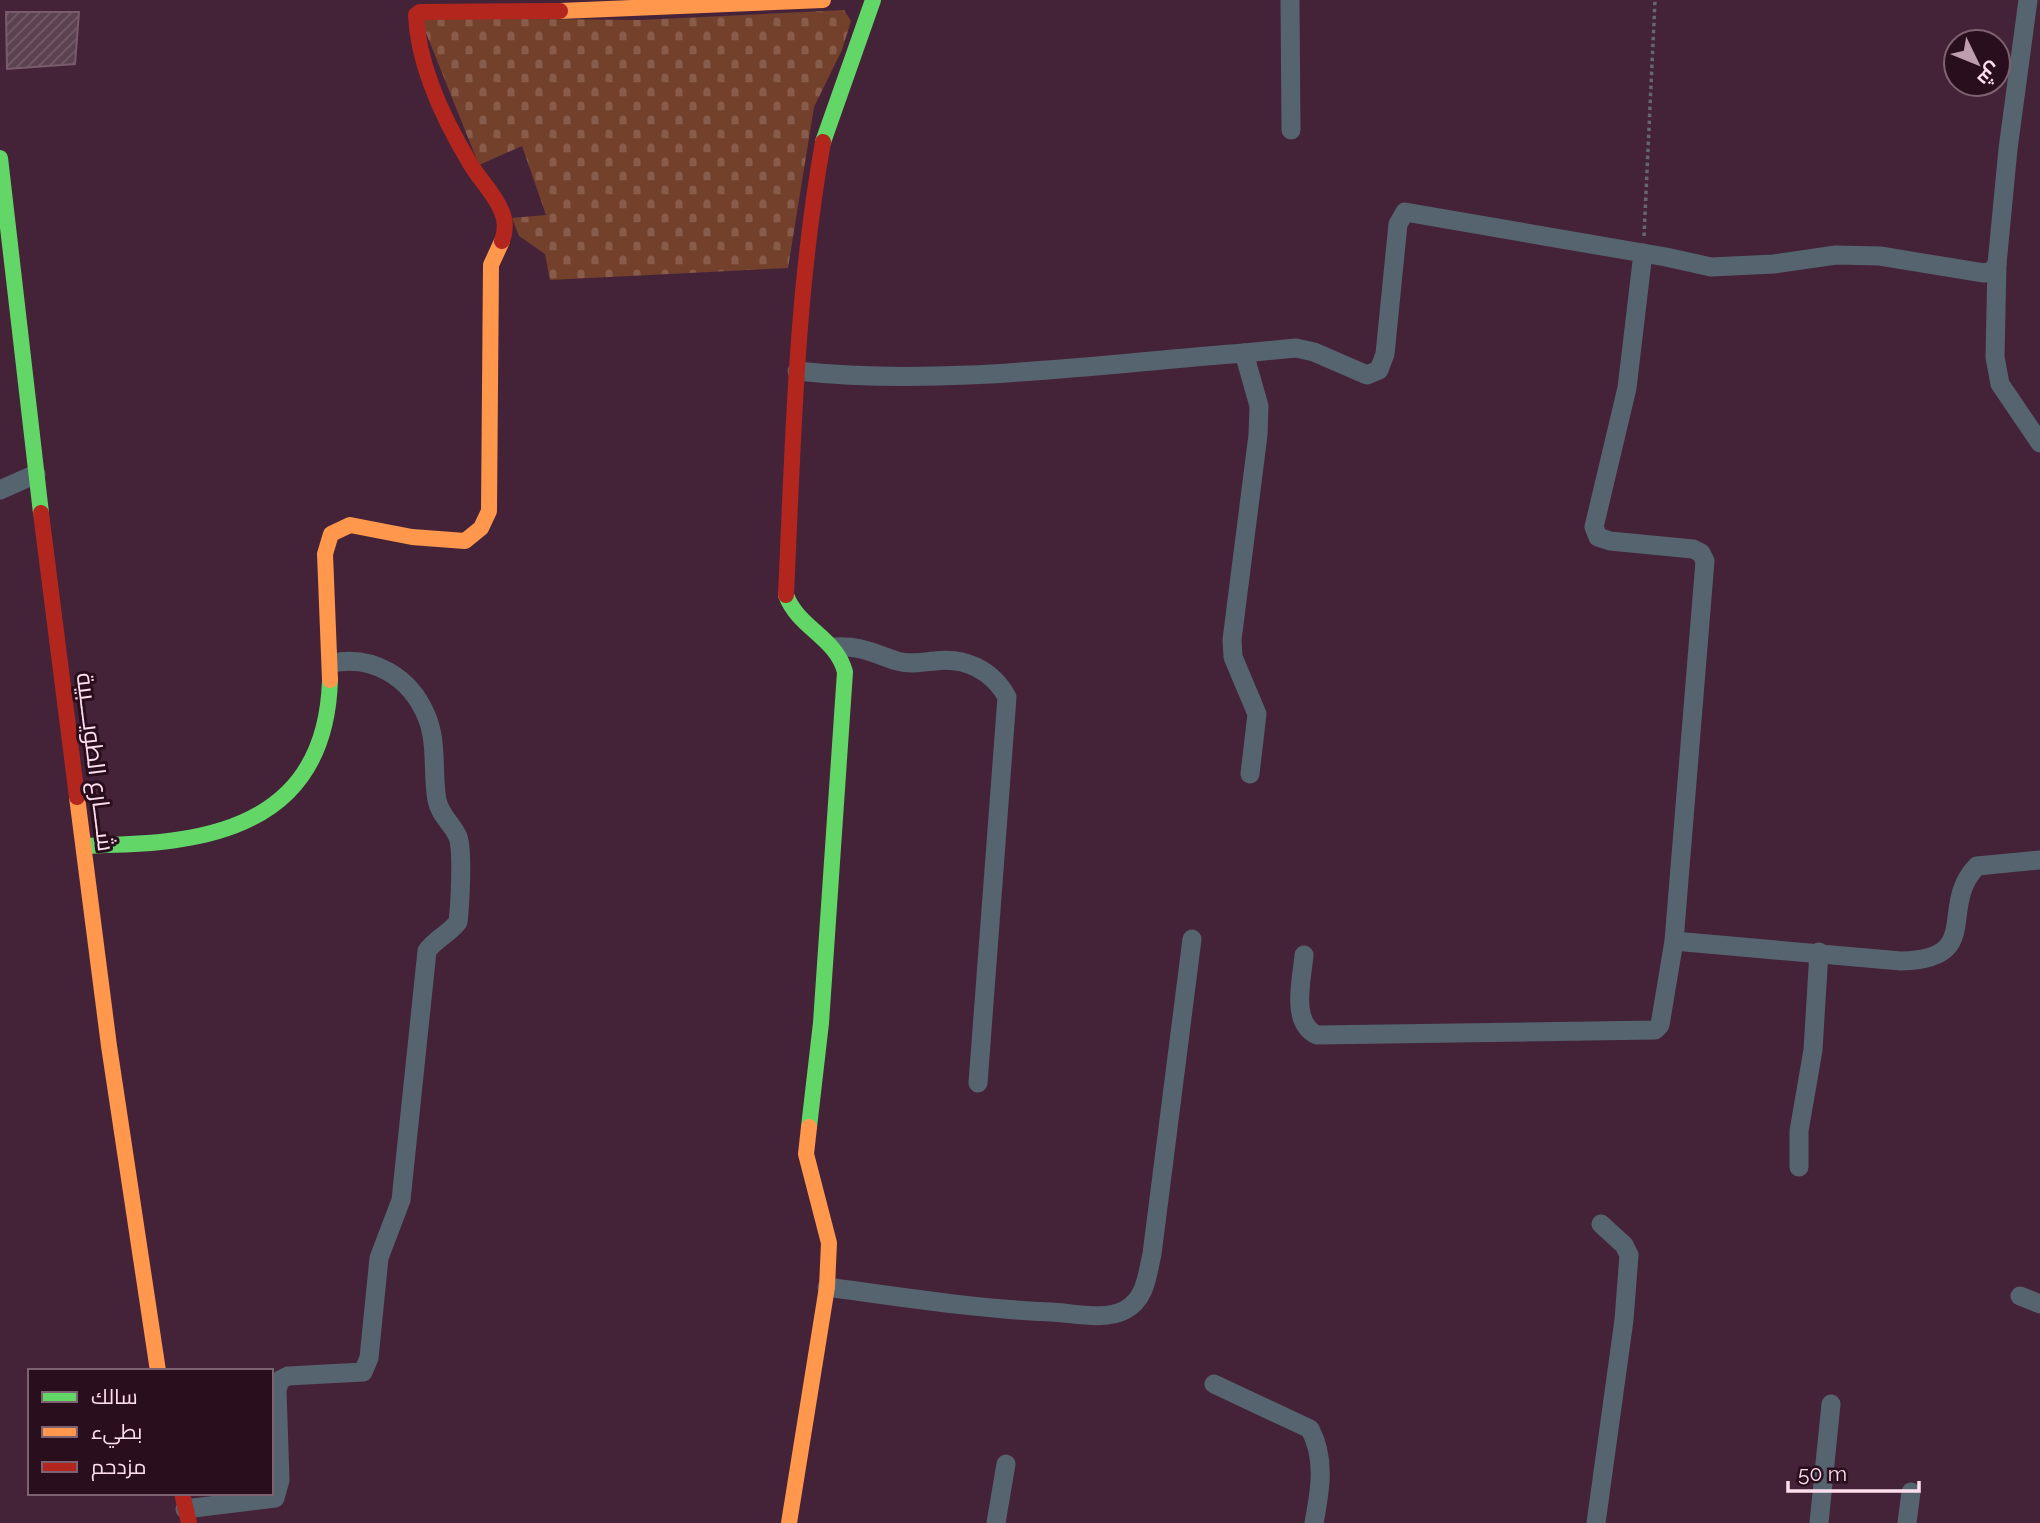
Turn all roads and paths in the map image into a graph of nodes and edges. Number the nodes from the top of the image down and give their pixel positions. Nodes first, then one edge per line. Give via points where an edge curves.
1 (824, 0) edge
2 (873, 0) edge
3 (1290, 0) edge
4 (1655, 0) edge
5 (2028, 0) edge
6 (1291, 130) dead end
7 (0, 158) edge
8 (1643, 253) junction
9 (1997, 264) junction
10 (1244, 353) junction
11 (797, 371) junction
12 (2040, 443) edge
13 (36, 474) junction
14 (0, 490) edge
15 (835, 646) junction
16 (332, 663) junction
17 (1250, 774) dead end
18 (85, 846) junction
19 (2040, 860) edge
20 (1192, 939) dead end
21 (1674, 941) junction
22 (1819, 952) junction
23 (1304, 954) dead end
24 (978, 1083) dead end
25 (1799, 1167) dead end
26 (1601, 1224) dead end
27 (827, 1287) junction
28 (2020, 1296) dead end
29 (2040, 1304) edge
30 (158, 1369) edge
31 (1214, 1384) dead end
32 (1831, 1404) dead end
33 (1006, 1464) dead end
34 (1911, 1492) dead end
35 (185, 1509) edge
36 (789, 1523) edge
37 (996, 1523) edge
38 (1314, 1523) edge
39 (1597, 1523) edge
40 (1819, 1523) edge
41 (1907, 1523) edge

1 - 16 street via 704,8 416,15 420,41 457,143 505,221 502,242 491,265 489,512 481,528 465,541 434,541 349,525 334,530 326,549
2 - 11 street via 820,152
3 - 6 street
4 - 8 path
5 - 9 street
7 - 13 street, شــــارع الطويــــبية
8 - 9 street via 1711,267 1836,255 1880,256 1984,273
8 - 10 street via 1405,212 1398,225 1385,354 1378,370 1367,375 1296,348
8 - 21 street via 1628,388 1594,527 1598,537 1610,541 1693,549 1705,561
9 - 12 street via 1995,357 2000,384
10 - 11 street via 999,373 883,376
10 - 17 street via 1259,406 1258,435 1232,640 1233,657 1258,713
11 - 15 street via 786,595 791,610
13 - 14 street
13 - 18 street, شــــارع الطويــــبية
15 - 24 street via 875,651 898,662 970,663 999,682 1007,697
15 - 27 street via 845,666 845,692 821,1023 806,1154 829,1242
16 - 18 street via 330,716 323,746 307,774 286,796 258,815 188,838
16 - 35 street via 353,659 377,664 410,689 427,716 441,815 458,838 458,922 427,951 401,1199 379,1258 369,1358 363,1372 280,1380 280,1480 275,1498
18 - 30 street, شــــارع الطويــــبية via 108,1046
19 - 22 street via 1977,866 1963,885 1951,942 1933,957 1900,961
20 - 27 street via 1152,1254 1138,1300 1124,1311 1106,1314 1032,1312
21 - 22 street
21 - 23 street via 1662,1020 1654,1030 1317,1035 1301,1018
22 - 25 street
26 - 39 street via 1629,1255
27 - 36 street
28 - 29 street
31 - 38 street via 1310,1429 1318,1444 1321,1470
32 - 40 street
33 - 37 street
34 - 41 street

